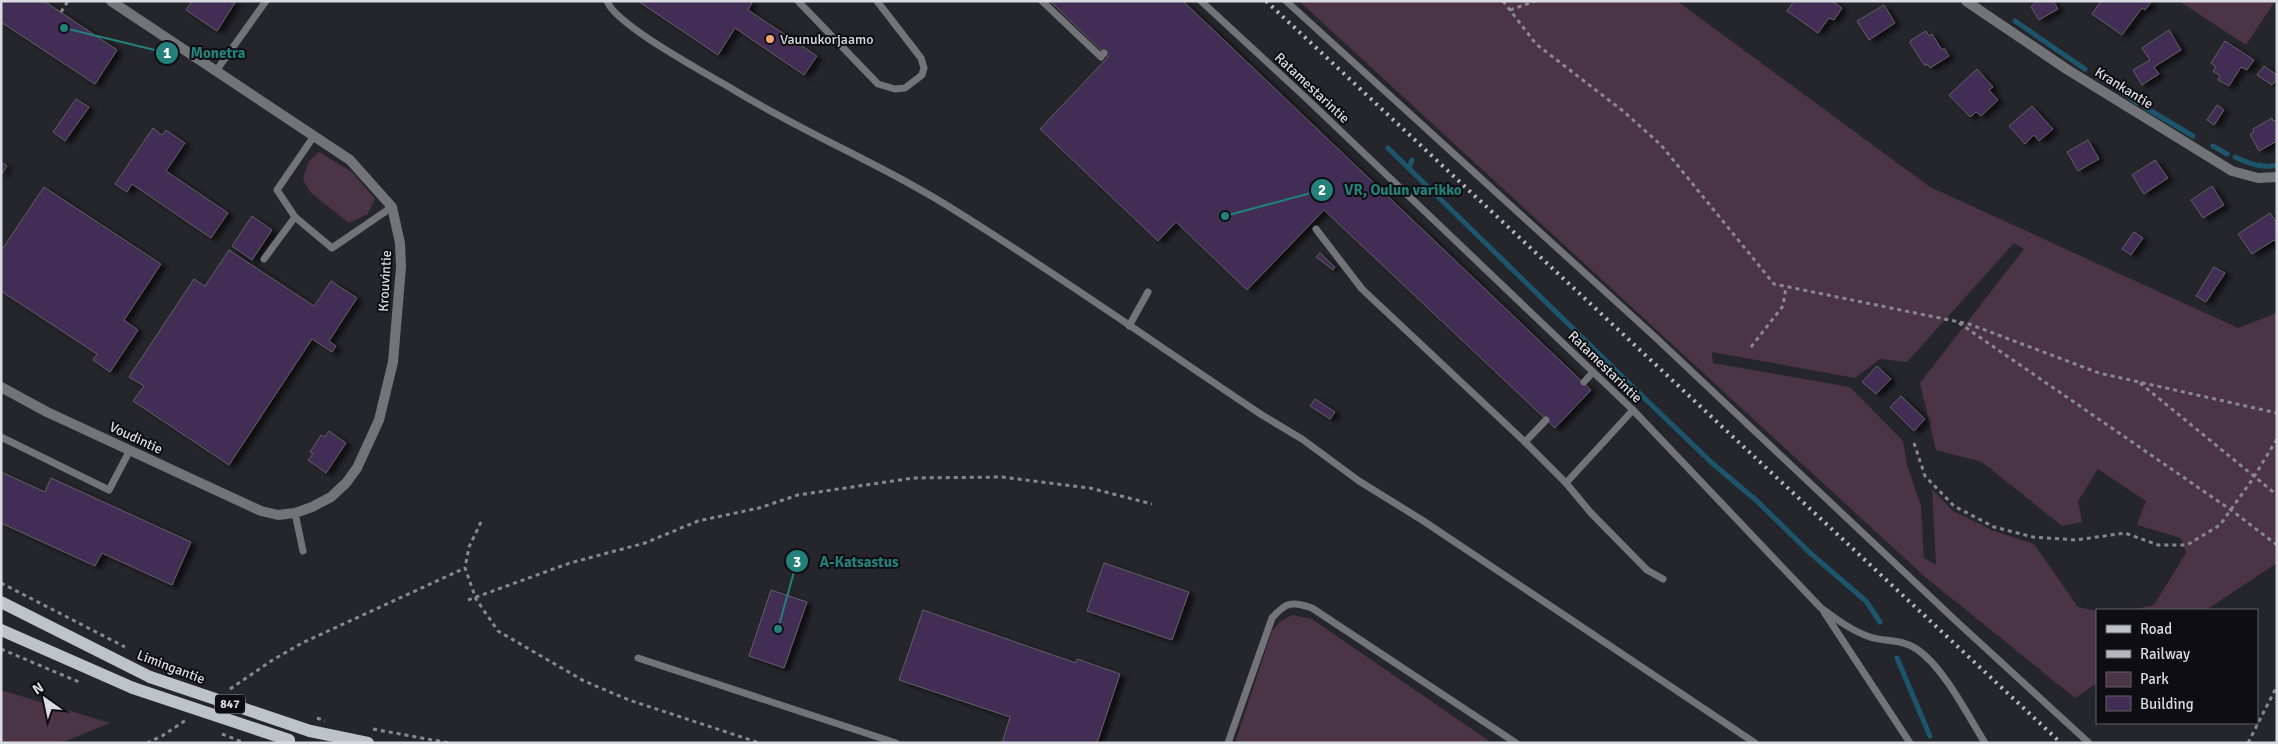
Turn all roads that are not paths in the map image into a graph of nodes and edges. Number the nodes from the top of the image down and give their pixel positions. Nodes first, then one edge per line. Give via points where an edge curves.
1 (111, 1) edge
2 (266, 1) edge
3 (607, 1) edge
4 (798, 1) edge
5 (877, 1) edge
6 (1042, 1) edge
7 (1201, 1) edge
8 (1286, 1) edge
9 (1966, 1) edge
10 (1104, 53) dead end
11 (216, 71) junction
12 (314, 136) junction
13 (2277, 177) edge
14 (392, 207) junction
15 (295, 217) junction
16 (1316, 228) dead end
17 (264, 259) dead end
18 (1148, 292) dead end
19 (1129, 326) junction
20 (1593, 372) junction
21 (1584, 382) dead end
22 (1, 387) edge
23 (1633, 410) junction
24 (1546, 420) dead end
25 (1, 437) edge
26 (1525, 442) junction
27 (130, 450) junction
28 (1566, 483) junction
29 (261, 511) joint
30 (295, 512) junction
31 (303, 551) dead end
32 (1663, 579) dead end
33 (1, 602) edge
34 (1821, 608) junction
35 (1, 630) edge
36 (638, 658) dead end
37 (293, 741) edge
38 (368, 743) edge
39 (896, 743) edge
40 (1228, 743) edge
41 (1516, 743) edge
42 (1755, 743) edge
43 (1910, 743) edge
44 (1985, 743) edge
45 (2089, 743) edge

1 - 11 street, Krouvintie
2 - 11 lane
3 - 19 lane via 616,15 651,40 752,101 955,210
4 - 5 lane via 878,84 905,88 922,75 921,58
6 - 10 lane via 1101,57
7 - 20 lane, Ratamestarintie
8 - 45 lane via 1654,336
9 - 13 street, Krankantie via 2068,70 2232,171 2258,178
11 - 12 street, Krouvintie
12 - 14 street, Krouvintie via 350,160
12 - 15 lane via 277,190
14 - 15 lane via 332,248
14 - 30 street, Krouvintie via 401,266 393,362 379,420 357,468 346,483 330,498
15 - 17 lane
16 - 26 lane via 1362,289
18 - 19 lane
19 - 42 lane
20 - 21 lane
20 - 23 lane, Ratamestarintie
22 - 27 street, Voudintie
23 - 28 lane
23 - 34 lane, Ratamestarintie
24 - 26 lane
25 - 27 lane via 109,490
26 - 28 lane
27 - 29 street, Voudintie
28 - 32 lane via 1647,570
29 - 30 street, Krouvintie via 278,515
30 - 31 lane
33 - 38 main road, Limingantie / 847, bridge via 150,677 310,731
34 - 43 lane
34 - 44 lane, Ratamestarintie via 1871,637 1917,648 1942,676
35 - 37 main road, 847, bridge via 133,688
36 - 39 lane
40 - 41 lane via 1272,618 1282,607 1296,603 1312,608

